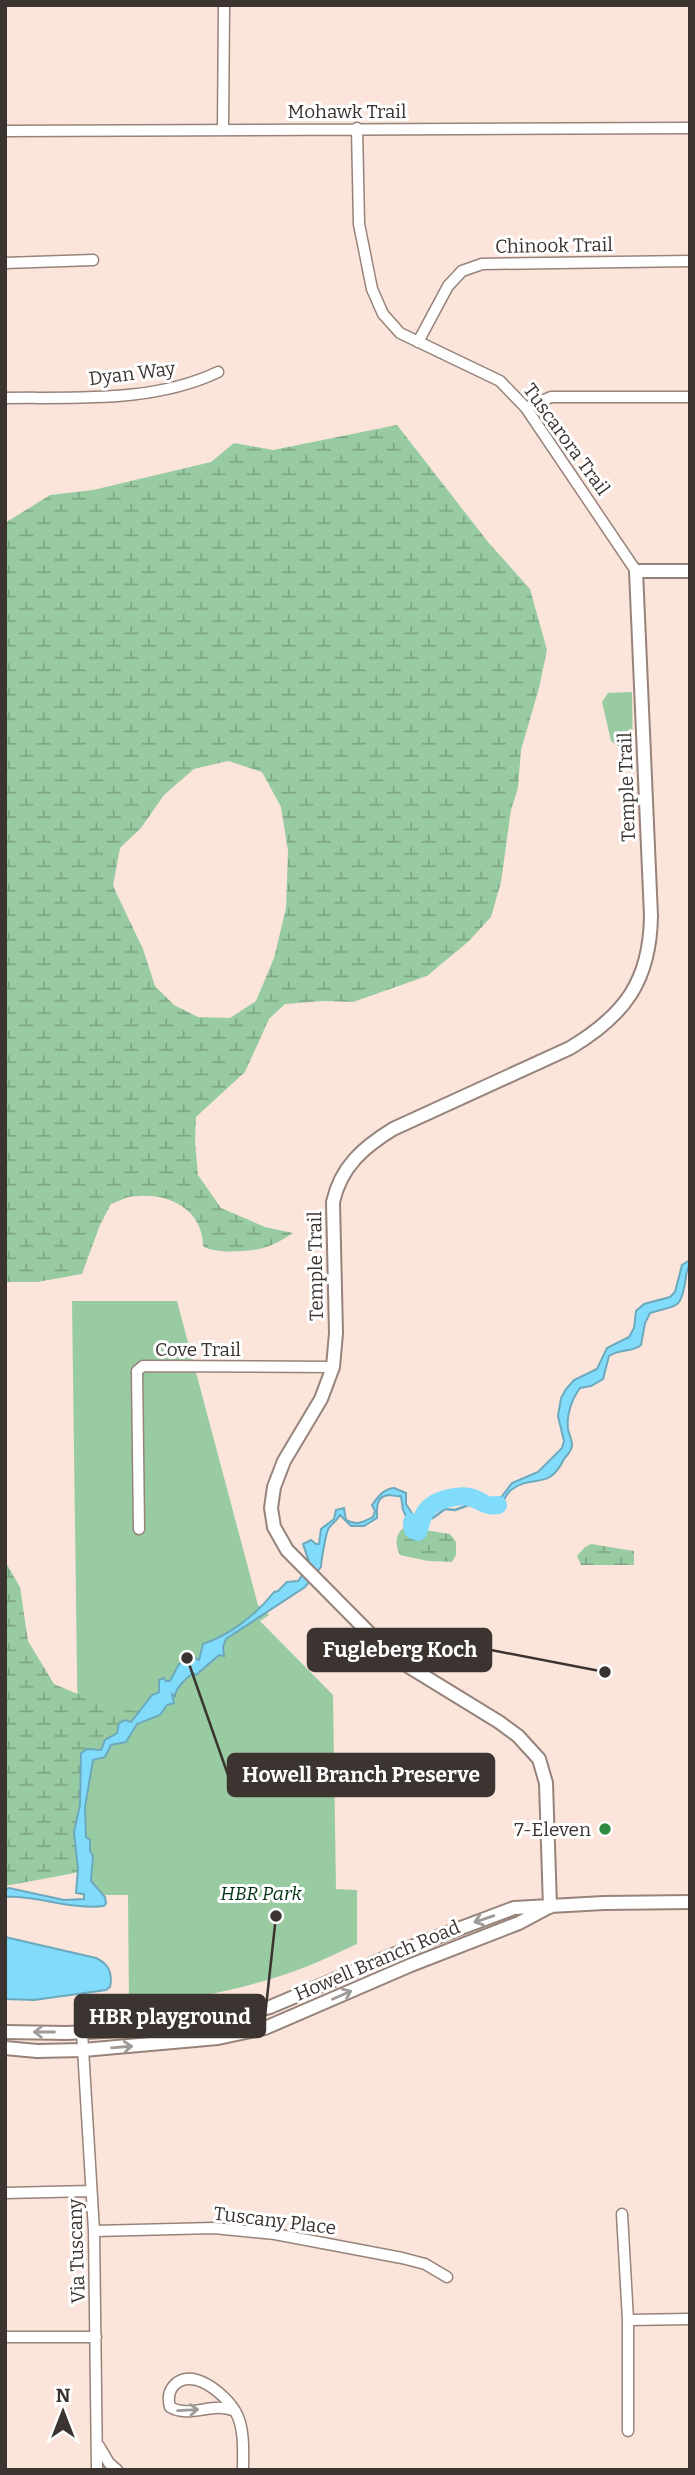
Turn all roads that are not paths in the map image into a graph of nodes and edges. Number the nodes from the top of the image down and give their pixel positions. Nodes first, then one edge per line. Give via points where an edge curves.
1 (224, 5) edge
2 (357, 128) junction
3 (690, 128) edge
4 (223, 130) junction
5 (5, 131) edge
6 (93, 260) dead end
7 (690, 261) edge
8 (5, 263) edge
9 (418, 342) junction
10 (218, 372) dead end
11 (690, 397) edge
12 (5, 398) edge
13 (526, 408) junction
14 (636, 571) junction
15 (690, 571) edge
16 (333, 1367) junction
17 (139, 1528) dead end
18 (690, 1902) edge
19 (550, 1907) junction
20 (5, 2032) edge
21 (82, 2032) junction
22 (5, 2048) edge
23 (83, 2050) junction
24 (91, 2191) junction
25 (5, 2193) edge
26 (622, 2214) dead end
27 (94, 2231) junction
28 (447, 2277) dead end
29 (690, 2319) edge
30 (628, 2320) junction
31 (5, 2337) edge
32 (96, 2337) junction
33 (235, 2411) junction
34 (628, 2431) dead end
35 (98, 2443) junction
36 (97, 2470) edge
37 (117, 2470) edge
38 (243, 2470) edge

1 - 4 street
2 - 3 street, Mohawk Trail
2 - 4 street, Mohawk Trail
2 - 9 street, Tuscarora Trail via 359,224 372,289 383,314
4 - 5 street, Mohawk Trail
6 - 8 street
7 - 9 street, Chinook Trail via 482,264 462,271 448,286
9 - 13 street, Tuscarora Trail via 500,381
10 - 12 street, Dyan Way via 199,382 120,396
11 - 13 street via 551,397
13 - 14 street, Tuscarora Trail
14 - 15 street
14 - 16 street, Temple Trail via 651,916 645,966 625,1003 593,1034 393,1129 366,1146 350,1164 333,1202
16 - 17 street, Cove Trail via 143,1366 137,1371
16 - 19 street, Temple Trail via 321,1399 284,1461 271,1499 277,1535 384,1648 499,1722 539,1759 547,1783
18 - 19 street, Howell Branch Road
19 -> 21 street, Howell Branch Road via 514,1908 488,1917 270,2007 216,2021
23 -> 19 street, Howell Branch Road via 218,2038 265,2028
21 -> 20 street, Howell Branch Road
21 - 23 street, Via Tuscany
22 - 23 street, Howell Branch Road
23 - 24 street, Via Tuscany
24 - 25 street
24 - 27 street, Via Tuscany
26 - 30 street
27 - 28 street, Tuscany Place via 214,2228 275,2234 402,2258
27 - 32 street, Via Tuscany
29 - 30 street
30 - 34 street
31 - 32 street
32 - 35 street, Via Tuscany
33 -> 33 street via 221,2394 198,2380 175,2383 168,2399 178,2412 215,2406
33 - 38 street via 241,2425
35 - 36 street, Via Tuscany
35 - 37 street

